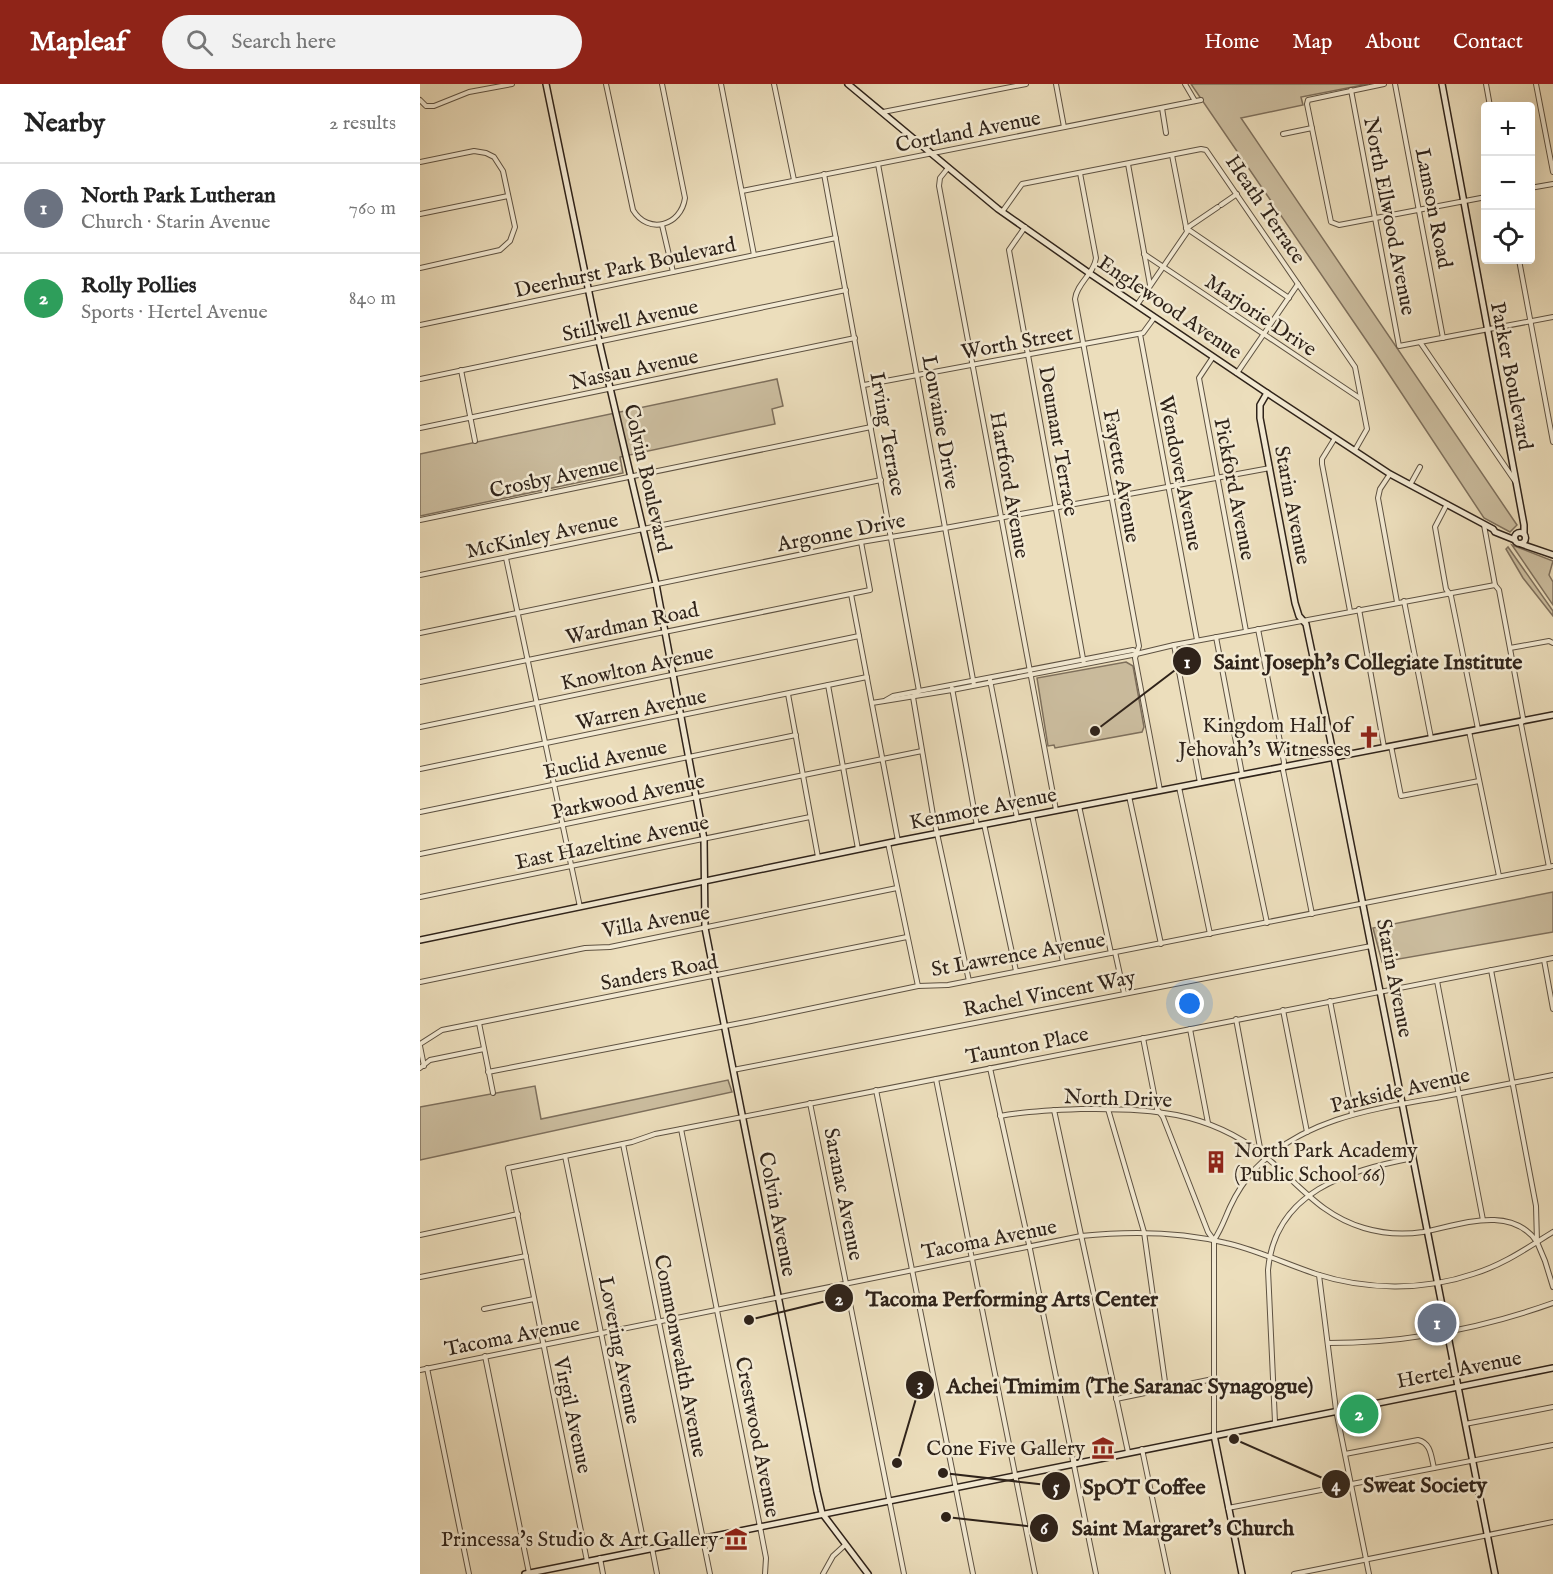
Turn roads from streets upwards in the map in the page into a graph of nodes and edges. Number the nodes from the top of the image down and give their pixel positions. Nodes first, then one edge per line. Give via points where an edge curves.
1 (513, 84) edge
2 (546, 84) edge
3 (606, 84) edge
4 (662, 84) edge
5 (721, 84) edge
6 (774, 84) edge
7 (848, 84) edge
8 (1026, 84) edge
9 (1056, 84) edge
10 (1185, 84) edge
11 (1384, 84) edge
12 (1395, 84) edge
13 (1441, 84) edge
14 (1486, 84) edge
15 (1536, 84) edge
16 (1351, 90) junction
17 (420, 100) edge
18 (1201, 100) dead end
19 (1195, 101) junction
20 (1490, 102) edge
21 (1162, 108) junction
22 (883, 112) junction
23 (1064, 128) junction
24 (1312, 128) junction
25 (1166, 133) dead end
26 (1282, 134) dead end
27 (932, 153) junction
28 (1172, 155) junction
29 (420, 162) edge
30 (878, 164) junction
31 (1128, 164) junction
32 (948, 168) junction
33 (1553, 172) edge
34 (1080, 173) junction
35 (824, 174) junction
36 (794, 180) junction
37 (1553, 184) edge
38 (1535, 187) edge
39 (742, 191) junction
40 (1237, 194) junction
41 (508, 196) junction
42 (1481, 198) edge
43 (1463, 201) junction
44 (1419, 210) junction
45 (1002, 212) junction
46 (420, 214) edge
47 (1375, 218) junction
48 (662, 225) junction
49 (1024, 227) junction
50 (1186, 228) junction
51 (836, 238) junction
52 (1144, 254) junction
53 (754, 255) junction
54 (1520, 264) edge
55 (1163, 267) junction
56 (420, 268) edge
57 (672, 272) junction
58 (1090, 273) junction
59 (1298, 284) junction
60 (1150, 286) junction
61 (588, 290) junction
62 (846, 291) junction
63 (1289, 298) junction
64 (1137, 306) junction
65 (1553, 317) edge
66 (1154, 318) junction
67 (1530, 321) junction
68 (420, 325) edge
69 (1487, 330) junction
70 (1140, 334) junction
71 (1263, 334) junction
72 (855, 338) junction
73 (1443, 338) junction
74 (599, 342) junction
75 (1420, 342) junction
76 (1083, 345) junction
77 (1028, 355) junction
78 (1213, 357) junction
79 (973, 365) junction
80 (460, 370) junction
81 (1237, 373) junction
82 (917, 375) junction
83 (420, 379) edge
84 (864, 385) junction
85 (610, 389) junction
86 (1267, 393) junction
87 (1362, 399) junction
88 (471, 418) junction
89 (871, 427) junction
90 (420, 428) edge
91 (1335, 438) junction
92 (476, 441) dead end
93 (1553, 442) edge
94 (1355, 450) junction
95 (1420, 467) dead end
96 (1269, 468) junction
97 (1390, 474) junction
98 (632, 477) junction
99 (1217, 477) junction
100 (881, 480) junction
101 (1515, 482) junction
102 (1410, 485) junction
103 (1168, 487) junction
104 (1111, 497) junction
105 (1447, 504) junction
106 (1056, 507) junction
107 (1001, 518) junction
108 (420, 520) edge
109 (1484, 524) junction
110 (945, 528) junction
111 (645, 529) junction
112 (891, 536) junction
113 (1520, 537) junction
114 (861, 542) junction
115 (1553, 555) edge
116 (506, 558) junction
117 (420, 576) edge
118 (656, 584) junction
119 (1495, 585) junction
120 (1449, 593) junction
121 (851, 594) junction
122 (1404, 601) junction
123 (1397, 602) junction
124 (1359, 609) junction
125 (1350, 611) junction
126 (518, 613) junction
127 (1303, 620) junction
128 (1258, 629) junction
129 (1246, 631) junction
130 (665, 632) junction
131 (420, 633) edge
132 (859, 636) junction
133 (1216, 637) junction
134 (1197, 640) junction
135 (1553, 643) edge
136 (1174, 645) junction
137 (1510, 648) junction
138 (1137, 652) junction
139 (528, 660) junction
140 (1084, 661) junction
141 (1029, 672) junction
142 (673, 675) junction
143 (867, 677) junction
144 (990, 680) junction
145 (420, 682) edge
146 (974, 683) junction
147 (828, 685) junction
148 (952, 687) junction
149 (919, 691) junction
150 (788, 693) junction
151 (913, 697) junction
152 (886, 700) junction
153 (537, 703) junction
154 (872, 703) junction
155 (1553, 715) edge
156 (681, 716) junction
157 (1522, 720) junction
158 (420, 727) edge
159 (1478, 729) junction
160 (1469, 730) junction
161 (796, 735) junction
162 (1431, 738) junction
163 (545, 744) junction
164 (1388, 746) junction
165 (922, 751) junction
166 (688, 757) junction
167 (1334, 757) junction
168 (882, 759) junction
169 (1284, 766) junction
170 (842, 767) junction
171 (420, 769) edge
172 (1239, 775) junction
173 (803, 776) junction
174 (1479, 781) junction
175 (1200, 783) junction
176 (554, 784) junction
177 (1179, 787) junction
178 (1160, 790) junction
179 (1129, 796) junction
180 (696, 798) junction
181 (1080, 806) junction
182 (1056, 810) junction
183 (420, 812) edge
184 (1032, 815) junction
185 (810, 817) junction
186 (1017, 818) junction
187 (562, 825) junction
188 (981, 825) junction
189 (937, 833) junction
190 (704, 839) junction
191 (898, 841) junction
192 (888, 843) junction
193 (858, 849) junction
194 (420, 855) edge
195 (818, 857) junction
196 (571, 866) junction
197 (1551, 866) edge
198 (1499, 876) junction
199 (703, 881) junction
200 (897, 888) junction
201 (420, 897) edge
202 (1363, 904) junction
203 (580, 907) junction
204 (1312, 914) junction
205 (1267, 923) junction
206 (705, 928) junction
207 (1210, 934) junction
208 (907, 937) junction
209 (420, 940) edge
210 (1161, 944) junction
211 (1372, 945) junction
212 (1113, 953) junction
213 (1553, 958) edge
214 (1544, 960) junction
215 (1063, 962) junction
216 (1491, 970) junction
217 (1016, 972) junction
218 (714, 977) junction
219 (969, 981) junction
220 (1437, 981) junction
221 (420, 982) edge
222 (918, 986) junction
223 (1381, 991) junction
224 (1124, 993) junction
225 (1330, 1001) junction
226 (1553, 1009) edge
227 (1283, 1011) junction
228 (1236, 1019) junction
229 (479, 1023) junction
230 (724, 1026) junction
231 (1190, 1029) junction
232 (1143, 1038) junction
233 (420, 1045) edge
234 (484, 1049) junction
235 (422, 1067) edge
236 (990, 1068) junction
237 (732, 1070) junction
238 (488, 1072) junction
239 (1553, 1075) edge
240 (936, 1079) junction
241 (1512, 1083) junction
242 (876, 1090) junction
243 (1459, 1093) junction
244 (492, 1094) dead end
245 (810, 1103) junction
246 (1403, 1103) junction
247 (1108, 1109) junction
248 (1054, 1110) junction
249 (1158, 1111) junction
250 (1352, 1114) junction
251 (1000, 1116) junction
252 (742, 1117) junction
253 (1208, 1123) junction
254 (681, 1129) junction
255 (1307, 1132) junction
256 (624, 1144) junction
257 (1262, 1154) junction
258 (565, 1156) junction
259 (1267, 1158) junction
260 (1413, 1158) junction
261 (508, 1168) joint
262 (1308, 1196) junction
263 (518, 1214) junction
264 (1483, 1220) junction
265 (1428, 1231) junction
266 (1144, 1232) junction
267 (1553, 1232) edge
268 (420, 1235) edge
269 (1081, 1236) junction
270 (1214, 1240) junction
271 (1537, 1242) junction
272 (1029, 1246) junction
273 (526, 1256) junction
274 (1270, 1257) junction
275 (972, 1258) junction
276 (912, 1270) junction
277 (1319, 1275) junction
278 (420, 1277) edge
279 (846, 1283) junction
280 (1437, 1283) junction
281 (1553, 1287) edge
282 (778, 1297) junction
283 (534, 1299) junction
284 (1553, 1303) edge
285 (717, 1309) junction
286 (484, 1310) dead end
287 (659, 1321) junction
288 (1447, 1332) junction
289 (601, 1333) junction
290 (1328, 1343) junction
291 (543, 1344) junction
292 (485, 1356) junction
293 (427, 1368) junction
294 (1553, 1368) edge
295 (420, 1370) edge
296 (1213, 1379) junction
297 (1458, 1386) junction
298 (1166, 1389) junction
299 (1116, 1399) junction
300 (1553, 1407) edge
301 (1336, 1410) junction
302 (1275, 1422) junction
303 (1465, 1424) junction
304 (1214, 1435) junction
305 (1553, 1445) edge
306 (1142, 1449) junction
307 (1128, 1452) junction
308 (1345, 1454) junction
309 (1472, 1461) junction
310 (1073, 1463) junction
311 (1434, 1468) junction
312 (1015, 1475) junction
313 (1351, 1484) junction
314 (955, 1487) junction
315 (890, 1500) junction
316 (1228, 1508) junction
317 (822, 1513) junction
318 (1553, 1522) edge
319 (760, 1526) junction
320 (1487, 1535) junction
321 (702, 1537) junction
322 (845, 1545) junction
323 (648, 1548) junction
324 (600, 1558) junction
325 (1366, 1560) junction
326 (587, 1561) junction
327 (469, 1574) edge
328 (527, 1574) edge
329 (603, 1574) edge
330 (657, 1574) edge
331 (710, 1574) edge
332 (765, 1574) edge
333 (823, 1574) edge
334 (868, 1574) edge
335 (904, 1574) edge
336 (973, 1574) edge
337 (1035, 1574) edge
338 (1095, 1574) edge
339 (1168, 1574) edge
340 (1242, 1574) edge
341 (1294, 1574) edge
342 (1369, 1574) edge
343 (1495, 1574) edge

1 - 17 street via 470,92 434,106 426,106
2 - 61 street, Colvin Boulevard
3 - 48 street via 633,210 645,222
4 - 48 street via 685,198 679,215
5 - 39 street
6 - 36 street
7 - 22 street, Englewood Avenue
8 - 22 street
9 - 23 street
10 - 19 street
11 - 16 street
12 - 44 street, Lamson Road
13 - 43 street, Parker Boulevard
14 - 20 street
15 - 33 street
16 - 24 street via 1310,99 1307,104
16 - 47 street, North Ellwood Avenue
18 - 19 street, Cortland Avenue
19 - 21 street, Cortland Avenue
21 - 23 street, Cortland Avenue
21 - 25 street
22 - 27 street, Englewood Avenue
23 - 27 street, Cortland Avenue
24 - 26 street
24 - 47 street via 1331,222 1339,225
27 - 30 street, Cortland Avenue
27 - 32 street, Englewood Avenue
28 - 31 street, Heath Terrace
28 - 40 street, Heath Terrace via 1206,150
28 - 50 street
29 - 41 street via 470,152 486,153 501,165
30 - 35 street, Cortland Avenue
30 - 82 street, Louvaine Drive
31 - 34 street, Heath Terrace
31 - 52 street
32 - 45 street, Englewood Avenue
32 - 79 street, Hartford Avenue via 939,186
34 - 45 street, Heath Terrace via 1022,184
34 - 58 street, Fayette Avenue via 1096,258
35 - 36 street, Cortland Avenue
35 - 51 street, Irving Terrace
36 - 39 street, Cortland Avenue
37 - 38 street
39 - 53 street
40 - 50 street
40 - 59 street, Heath Terrace
41 - 46 street
41 - 56 street via 514,228 513,237 504,248
42 - 43 street
43 - 44 street
43 - 69 street, Parker Boulevard
44 - 47 street
44 - 73 street, Lamson Road
45 - 49 street, Englewood Avenue
47 - 75 street, North Ellwood Avenue via 1400,346
48 - 57 street
49 - 58 street, Englewood Avenue
49 - 77 street, Deumant Terrace via 1009,249
50 - 55 street
50 - 63 street
51 - 53 street, Deerhurst Park Boulevard
51 - 62 street, Irving Terrace
52 - 55 street, Marjorie Drive
52 - 60 street
53 - 57 street, Deerhurst Park Boulevard
54 - 67 street
55 - 60 street
55 - 71 street, Marjorie Drive
57 - 61 street, Deerhurst Park Boulevard
58 - 64 street, Englewood Avenue
58 - 76 street, Fayette Avenue via 1075,295
59 - 63 street
59 - 87 street, Heath Terrace via 1355,367
60 - 64 street
61 - 68 street, Deerhurst Park Boulevard
61 - 74 street, Colvin Boulevard
62 - 72 street, Irving Terrace
62 - 74 street, Stillwell Avenue
63 - 71 street
64 - 66 street, Englewood Avenue
65 - 67 street
66 - 70 street
66 - 78 street, Englewood Avenue
67 - 69 street
67 - 93 street
69 - 73 street
69 - 101 street, Parker Boulevard
70 - 76 street, Worth Street
70 - 103 street, Wendover Avenue
71 - 81 street
71 - 87 street, Marjorie Drive
72 - 84 street, Irving Terrace
72 - 85 street, Nassau Avenue
73 - 75 street
74 - 80 street, Stillwell Avenue
74 - 85 street, Colvin Boulevard
75 - 101 street
76 - 77 street, Worth Street
76 - 104 street, Fayette Avenue
77 - 79 street, Worth Street
77 - 106 street, Deumant Terrace
78 - 81 street, Englewood Avenue
78 - 99 street, Pickford Avenue via 1199,378
79 - 82 street, Worth Street
79 - 107 street, Hartford Avenue
80 - 83 street, Stillwell Avenue
80 - 88 street
81 - 86 street, Englewood Avenue
82 - 84 street, Worth Street
82 - 110 street, Louvaine Drive
84 - 89 street, Irving Terrace
85 - 88 street, Nassau Avenue
85 - 98 street, Colvin Boulevard
86 - 91 street, Englewood Avenue
86 - 96 street, Starin Avenue via 1260,411
87 - 94 street, Heath Terrace via 1367,431
88 - 90 street, Nassau Avenue
88 - 92 street
89 - 98 street, Crosby Avenue
89 - 100 street, Irving Terrace
91 - 94 street, Englewood Avenue
91 - 125 street via 1322,464
94 - 97 street, Englewood Avenue
95 - 102 street
96 - 99 street, Argonne Drive
96 - 127 street, Starin Avenue via 1295,603
97 - 102 street, Englewood Avenue
97 - 123 street via 1378,498
98 - 108 street, Crosby Avenue
98 - 111 street, Colvin Boulevard
99 - 103 street, Argonne Drive
99 - 129 street, Pickford Avenue
100 - 111 street, McKinley Avenue
100 - 112 street, Irving Terrace
101 - 113 street, Parker Boulevard via 1523,522
102 - 105 street, Englewood Avenue
103 - 104 street, Argonne Drive
103 - 134 street, Wendover Avenue
104 - 106 street, Argonne Drive
104 - 138 street, Fayette Avenue
105 - 109 street, Englewood Avenue
105 - 120 street via 1435,527
106 - 107 street, Argonne Drive
106 - 140 street, Deumant Terrace
107 - 110 street, Argonne Drive
107 - 141 street, Hartford Avenue
109 - 113 street, Englewood Avenue via 1495,532
109 - 119 street
110 - 112 street, Argonne Drive
110 - 146 street, Louvaine Drive
111 - 116 street, McKinley Avenue
111 - 118 street, Colvin Boulevard
112 - 114 street, Argonne Drive
112 - 149 street, Irving Terrace
113 - 115 street, Englewood Avenue
114 - 118 street, Argonne Drive
114 - 121 street, Wardman Road via 870,590
116 - 117 street, McKinley Avenue
116 - 126 street
118 - 126 street, Argonne Drive
118 - 130 street, Colvin Boulevard
119 - 120 street
119 - 137 street
120 - 122 street
120 - 159 street
121 - 130 street, Wardman Road
121 - 132 street
122 - 123 street
122 - 162 street
123 - 124 street
124 - 125 street
124 - 164 street
125 - 127 street
126 - 131 street, Argonne Drive
126 - 139 street
127 - 128 street
127 - 167 street, Starin Avenue
128 - 129 street
128 - 169 street
129 - 133 street
130 - 139 street, Wardman Road
130 - 142 street, Colvin Boulevard
132 - 142 street, Knowlton Avenue
132 - 143 street
133 - 134 street
133 - 172 street
134 - 136 street
135 - 137 street
136 - 138 street
136 - 175 street
137 - 157 street
138 - 140 street
138 - 178 street, Fayette Avenue
139 - 145 street, Wardman Road
139 - 153 street
140 - 141 street
141 - 144 street
141 - 182 street, Hartford Avenue
142 - 153 street, Knowlton Avenue
142 - 156 street, Colvin Boulevard
143 - 147 street, Warren Avenue
143 - 154 street
144 - 146 street
144 - 186 street
146 - 148 street
147 - 150 street, Warren Avenue
147 - 170 street
148 - 149 street
148 - 151 street
148 - 188 street
149 - 151 street
149 - 152 street
150 - 156 street, Warren Avenue
150 - 161 street
151 - 152 street
151 - 165 street
152 - 154 street
153 - 158 street, Knowlton Avenue
153 - 163 street
154 - 168 street
155 - 157 street, Kenmore Avenue
156 - 163 street, Warren Avenue
156 - 166 street, Colvin Boulevard
157 - 159 street, Kenmore Avenue
157 - 197 street
159 - 160 street, Kenmore Avenue
160 - 162 street, Kenmore Avenue
160 - 174 street
161 - 166 street, Euclid Avenue
161 - 173 street
162 - 164 street, Kenmore Avenue
163 - 171 street, Warren Avenue
163 - 176 street
164 - 167 street, Kenmore Avenue
164 - 174 street via 1401,796
165 - 168 street, Parkwood Avenue
165 - 189 street
166 - 176 street, Euclid Avenue
166 - 180 street, Colvin Boulevard
167 - 169 street, Kenmore Avenue
167 - 202 street, Starin Avenue
168 - 170 street, Parkwood Avenue
168 - 191 street
169 - 172 street, Kenmore Avenue
169 - 204 street
170 - 173 street, Parkwood Avenue
170 - 193 street
172 - 175 street, Kenmore Avenue
172 - 205 street
173 - 180 street, Parkwood Avenue
173 - 185 street
174 - 198 street
175 - 177 street, Kenmore Avenue
176 - 183 street, Euclid Avenue
176 - 187 street
177 - 178 street, Kenmore Avenue
177 - 207 street
178 - 179 street, Kenmore Avenue
179 - 181 street, Kenmore Avenue
179 - 210 street
180 - 187 street, Parkwood Avenue
180 - 190 street, Colvin Boulevard
181 - 182 street, Kenmore Avenue
181 - 212 street
182 - 184 street, Kenmore Avenue
184 - 186 street, Kenmore Avenue
184 - 215 street
185 - 190 street, East Hazeltine Avenue
185 - 195 street
186 - 188 street, Kenmore Avenue
187 - 194 street, Parkwood Avenue
187 - 196 street
188 - 189 street, Kenmore Avenue
188 - 217 street
189 - 191 street, Kenmore Avenue
189 - 219 street
190 - 196 street, East Hazeltine Avenue
190 - 199 street, Colvin Boulevard
191 - 192 street, Kenmore Avenue
192 - 193 street, Kenmore Avenue
192 - 200 street
193 - 195 street, Kenmore Avenue
195 - 199 street, Kenmore Avenue
196 - 201 street, East Hazeltine Avenue
196 - 203 street
197 - 198 street, St Lawrence Avenue
198 - 202 street, St Lawrence Avenue
199 - 203 street, Kenmore Avenue
199 - 206 street, Colvin Avenue
200 - 206 street, Villa Avenue
200 - 208 street
202 - 204 street, St Lawrence Avenue
202 - 211 street, Starin Avenue
203 - 209 street, Kenmore Avenue
204 - 205 street, St Lawrence Avenue
205 - 207 street, St Lawrence Avenue
206 - 218 street, Colvin Avenue
206 - 221 street, Villa Avenue
207 - 210 street, St Lawrence Avenue
208 - 218 street, Sanders Road
208 - 222 street
210 - 212 street, St Lawrence Avenue
211 - 223 street, Starin Avenue
211 - 224 street, Rachel Vincent Way
212 - 215 street, St Lawrence Avenue
212 - 224 street
213 - 214 street, Taunton Place
214 - 216 street, Taunton Place
214 - 226 street
215 - 217 street, St Lawrence Avenue
216 - 220 street, Taunton Place
216 - 241 street
217 - 219 street, St Lawrence Avenue
218 - 229 street, Sanders Road
218 - 230 street, Colvin Avenue
219 - 222 street, St Lawrence Avenue
220 - 223 street, Taunton Place
220 - 243 street
222 - 230 street, St Lawrence Avenue
223 - 225 street, Taunton Place
223 - 246 street, Starin Avenue
224 - 237 street, Rachel Vincent Way
225 - 227 street, Taunton Place
225 - 250 street
227 - 228 street, Taunton Place
227 - 255 street
228 - 231 street, Taunton Place
228 - 257 street
229 - 233 street, Sanders Road via 442,1030
229 - 234 street
230 - 237 street, Colvin Avenue
230 - 238 street, St Lawrence Avenue
231 - 232 street, Taunton Place
231 - 253 street
232 - 236 street, Taunton Place
232 - 249 street
233 - 235 street
234 - 235 street via 430,1060
234 - 238 street
236 - 240 street, Taunton Place
236 - 251 street
237 - 252 street, Colvin Avenue
238 - 244 street
239 - 241 street, Parkside Avenue
240 - 242 street, Taunton Place
240 - 275 street
241 - 243 street, Parkside Avenue
241 - 271 street via 1536,1206
242 - 245 street, Taunton Place
242 - 276 street
243 - 246 street, Parkside Avenue
243 - 264 street
245 - 252 street, Taunton Place
245 - 279 street, Saranac Avenue
246 - 250 street, Parkside Avenue
246 - 260 street, Starin Avenue
247 - 248 street, North Drive
247 - 249 street, North Drive
247 - 266 street
248 - 251 street, North Drive
248 - 269 street
249 - 253 street, North Drive
249 - 270 street
250 - 255 street, Parkside Avenue
251 - 272 street
252 - 254 street, Taunton Place
252 - 282 street, Colvin Avenue
253 - 257 street, North Drive
254 - 256 street, Taunton Place
254 - 285 street, Crestwood Avenue
255 - 259 street, Parkside Avenue
256 - 258 street, Taunton Place
256 - 287 street, Commonwealth Avenue
257 - 259 street, North Drive
258 - 261 street, Taunton Place
258 - 289 street, Lovering Avenue
259 - 262 street
259 - 270 street, Parkside Avenue via 1247,1178
260 - 262 street via 1354,1172
260 - 265 street, Starin Avenue
261 - 263 street, Virgil Avenue
262 - 265 street via 1331,1214 1365,1228 1392,1234
262 - 274 street via 1284,1221
263 - 268 street
263 - 273 street, Virgil Avenue
264 - 265 street
264 - 271 street via 1514,1223
265 - 280 street, Starin Avenue
266 - 269 street, Tacoma Avenue
266 - 270 street, Tacoma Avenue
266 - 298 street
267 - 271 street, Tacoma Avenue
269 - 272 street, Tacoma Avenue
269 - 299 street
270 - 274 street, Tacoma Avenue
270 - 296 street, Parkside Avenue
271 - 280 street, Tacoma Avenue via 1491,1267
271 - 281 street
272 - 275 street, Tacoma Avenue
272 - 310 street
273 - 278 street
273 - 283 street, Virgil Avenue
274 - 277 street, Tacoma Avenue
274 - 302 street
275 - 276 street, Tacoma Avenue
275 - 312 street
276 - 279 street, Tacoma Avenue
276 - 314 street
277 - 280 street, Tacoma Avenue via 1396,1286
277 - 290 street
279 - 282 street, Tacoma Avenue
279 - 315 street, Saranac Avenue
280 - 288 street, Starin Avenue
282 - 285 street, Tacoma Avenue
282 - 317 street, Colvin Avenue
283 - 286 street
283 - 291 street, Virgil Avenue
284 - 288 street
285 - 287 street, Tacoma Avenue
285 - 319 street, Crestwood Avenue
287 - 289 street, Tacoma Avenue
287 - 321 street, Commonwealth Avenue
288 - 290 street via 1390,1341
288 - 297 street, Starin Avenue
289 - 291 street, Tacoma Avenue
289 - 323 street, Lovering Avenue
290 - 301 street
291 - 292 street, Tacoma Avenue
291 - 326 street, Virgil Avenue
292 - 293 street, Tacoma Avenue
292 - 328 street
293 - 295 street, Tacoma Avenue
293 - 327 street
294 - 297 street, Hertel Avenue
296 - 298 street
296 - 304 street, Parkside Avenue
297 - 301 street, Hertel Avenue
297 - 303 street, Starin Avenue
298 - 299 street
299 - 307 street
300 - 303 street
301 - 302 street, Hertel Avenue
301 - 308 street
302 - 304 street, Hertel Avenue
303 - 309 street, Starin Avenue
304 - 306 street, Hertel Avenue
304 - 316 street, Parkside Avenue
305 - 309 street
306 - 307 street, Hertel Avenue
306 - 339 street
307 - 310 street, Hertel Avenue
308 - 311 street via 1418,1440 1429,1447
308 - 313 street
309 - 311 street
309 - 320 street, Starin Avenue
310 - 312 street, Hertel Avenue
310 - 338 street
311 - 313 street
312 - 314 street, Hertel Avenue
312 - 337 street
313 - 316 street
313 - 325 street
314 - 315 street, Hertel Avenue
314 - 336 street
315 - 317 street, Hertel Avenue
315 - 335 street, Saranac Avenue
316 - 340 street, Parkside Avenue
317 - 319 street, Hertel Avenue
317 - 322 street, Colvin Avenue
318 - 320 street
319 - 321 street, Hertel Avenue
319 - 332 street, Crestwood Avenue
320 - 325 street
320 - 343 street, Starin Avenue
321 - 323 street, Hertel Avenue
321 - 331 street, Commonwealth Avenue
322 - 333 street
322 - 334 street, Colvin Avenue
323 - 324 street, Hertel Avenue
323 - 330 street, Lovering Avenue
324 - 326 street, Hertel Avenue
324 - 329 street
325 - 341 street
325 - 342 street
326 - 328 street, Hertel Avenue

